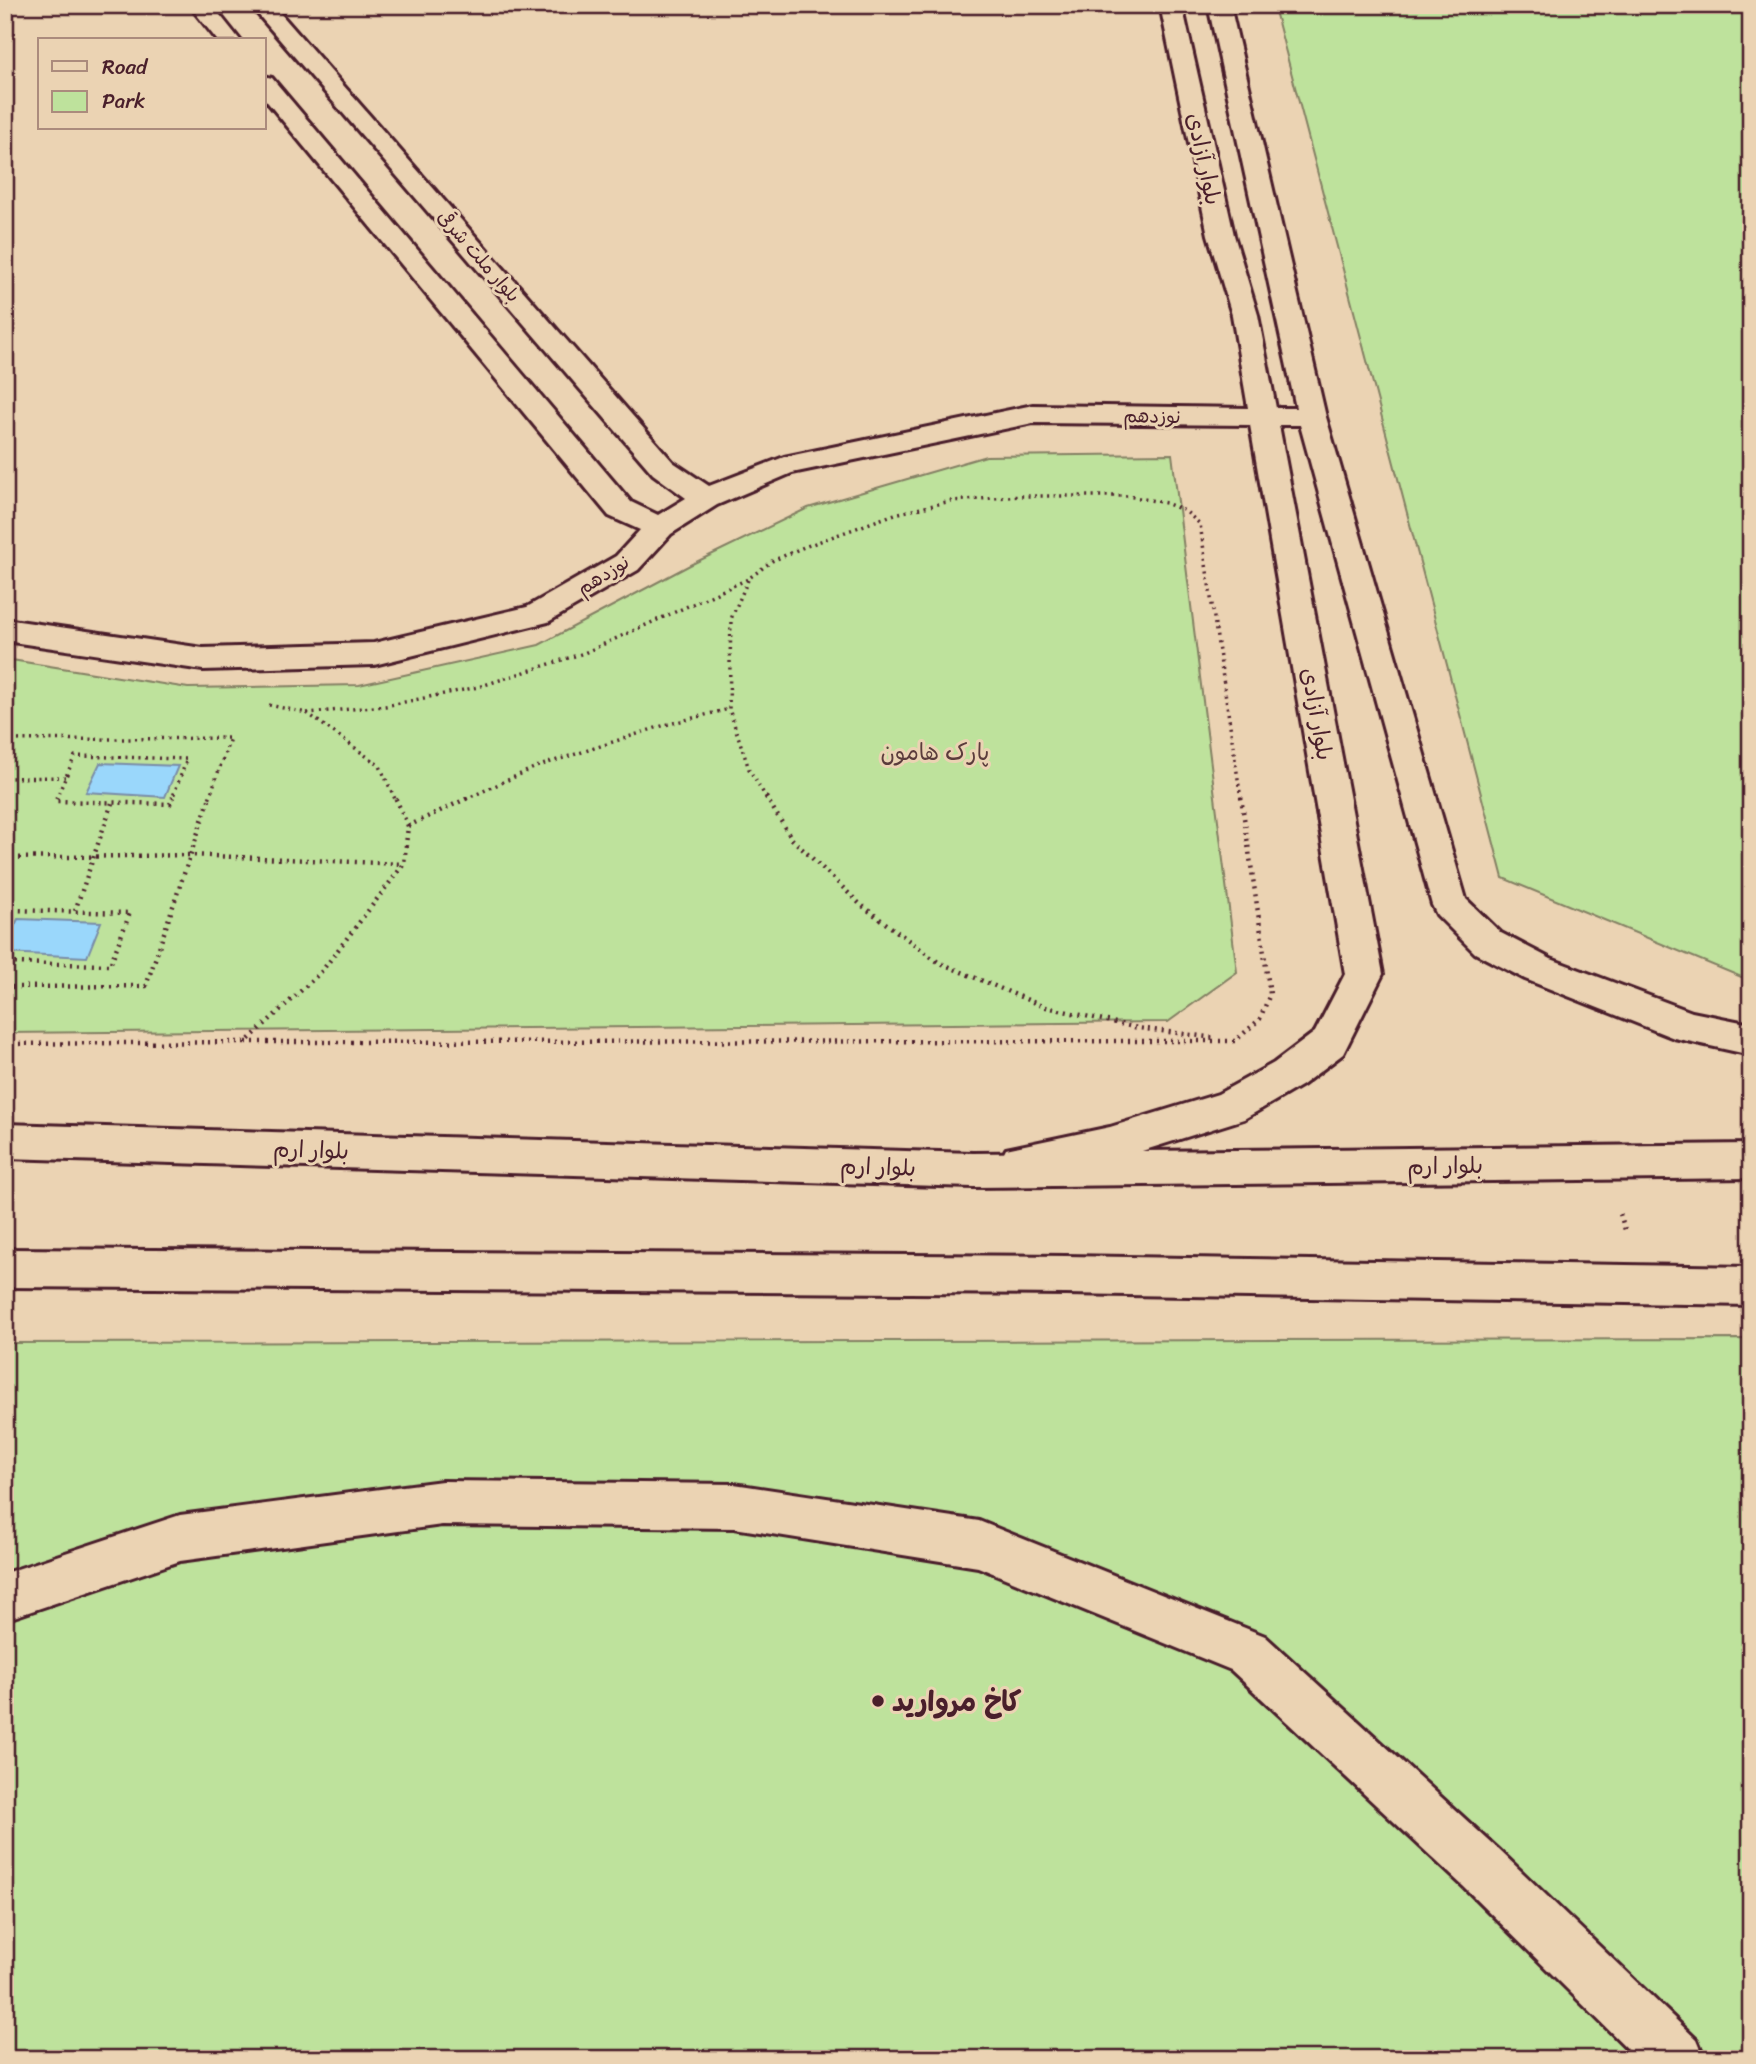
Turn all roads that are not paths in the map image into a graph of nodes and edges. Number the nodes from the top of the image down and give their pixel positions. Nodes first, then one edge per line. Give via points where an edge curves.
1 (200, 5) edge
2 (261, 5) edge
3 (1171, 5) edge
4 (1219, 5) edge
5 (227, 38) edge
6 (266, 85) edge
7 (1264, 417) junction
8 (1312, 417) junction
9 (706, 498) junction
10 (660, 527) junction
11 (5, 630) edge
12 (1751, 1040) edge
13 (5, 1141) edge
14 (1751, 1161) edge
15 (973, 1170) junction
16 (5, 1268) edge
17 (1751, 1286) edge
18 (5, 1597) edge
19 (1678, 2059) edge

1 - 5 street
2 - 9 street, بلوار ملت شرقی via 663,468
3 - 7 street, بلوار آزادی via 1221,236 1245,316
4 - 8 street
6 - 10 street via 620,509
7 - 8 street, نوزدهم
7 - 9 street, نوزدهم via 1033,414 785,466
7 - 15 street, بلوار آزادی via 1364,974 1329,1043 1230,1107 1110,1144
8 - 12 street via 1450,905 1488,943 1538,969 1688,1027
9 - 10 street, نوزدهم
10 - 11 street, نوزدهم via 628,563 537,615 374,654 203,659
13 - 15 street, بلوار ارم
14 - 15 street, بلوار ارم
16 - 17 street via 1066,1275
18 - 19 street via 180,1538 442,1503 734,1506 979,1544 1248,1653 1481,1868

